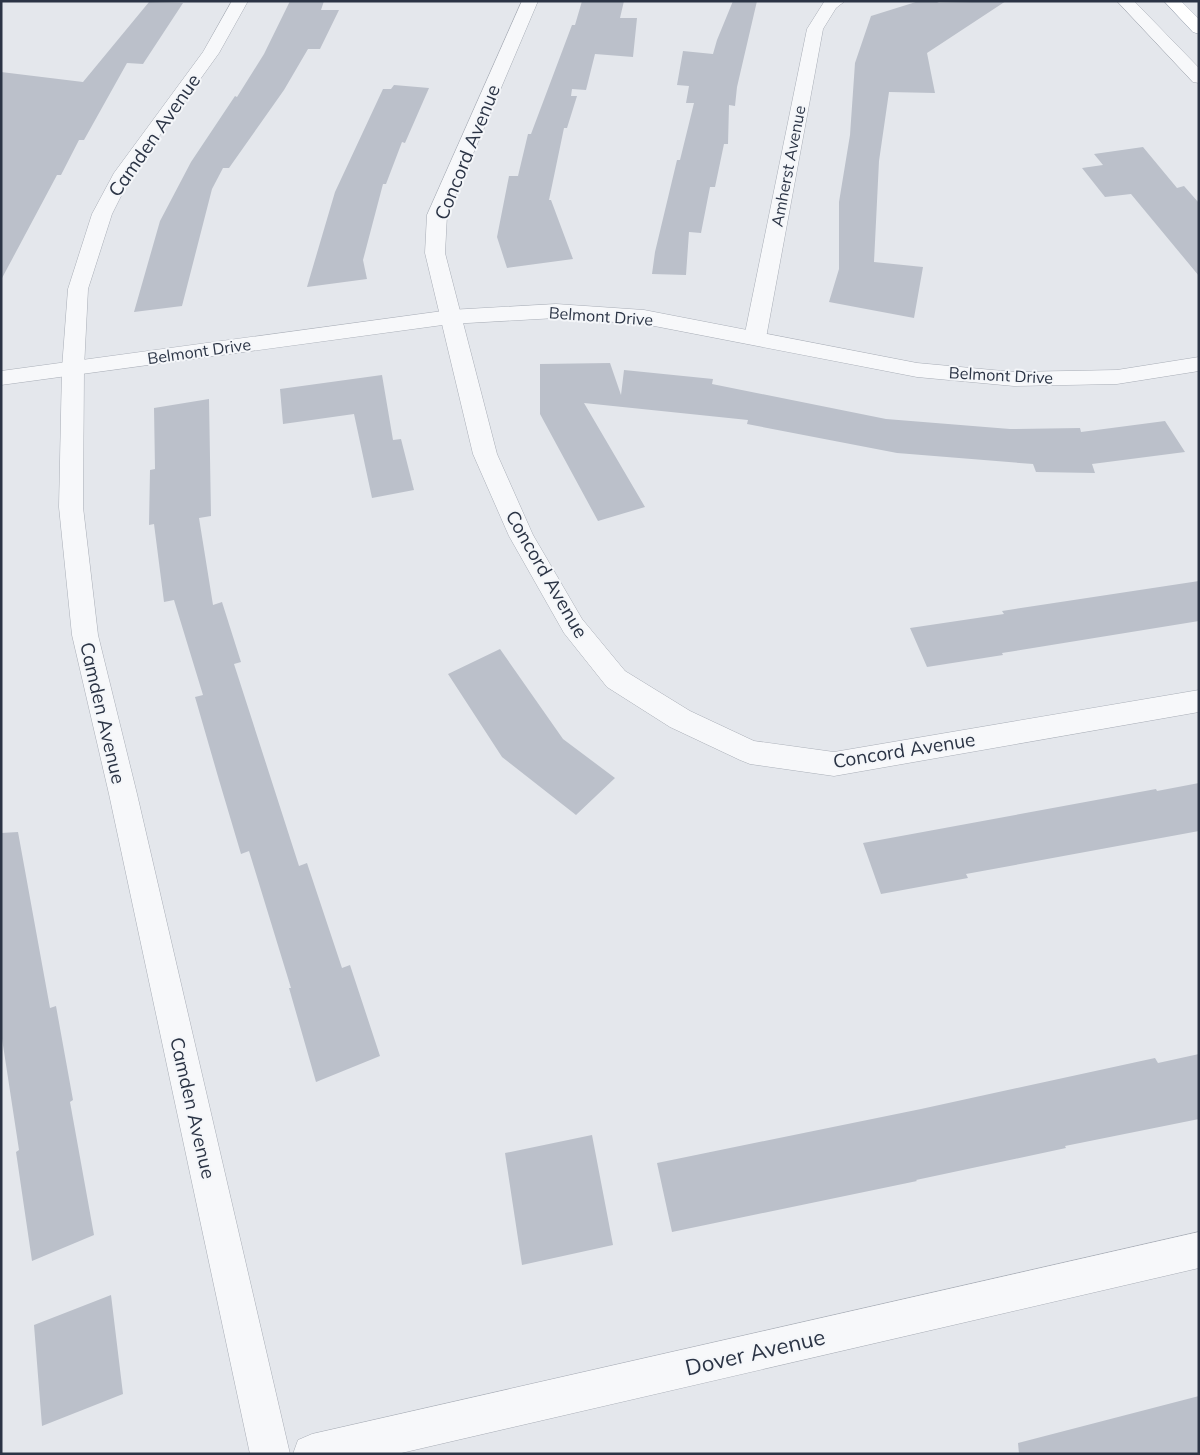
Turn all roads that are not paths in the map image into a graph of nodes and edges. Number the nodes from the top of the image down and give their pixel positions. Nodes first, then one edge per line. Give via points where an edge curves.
1 (240, 1) edge
2 (530, 1) edge
3 (836, 1) edge
4 (1125, 1) edge
5 (1172, 1) edge
6 (1199, 29) edge
7 (1199, 78) edge
8 (450, 317) junction
9 (755, 338) junction
10 (1199, 364) edge
11 (73, 368) junction
12 (1, 378) edge
13 (1199, 701) edge
14 (1199, 1250) edge
15 (270, 1454) edge
16 (312, 1454) edge

1 - 11 street, Camden Avenue via 211,53 123,173 102,214 78,289
2 - 8 street, Concord Avenue via 437,215 435,253
3 - 9 street, Amherst Avenue via 815,29
4 - 7 street
5 - 6 main road
8 - 9 street, Belmont Drive via 556,311 644,317
8 - 11 street, Belmont Drive
8 - 13 street, Concord Avenue via 485,454 526,544 573,626 616,679 680,719 750,752 834,764
9 - 10 street, Belmont Drive via 917,370 1014,379 1117,377
11 - 12 street, Belmont Drive
11 - 15 street, Camden Avenue via 70,507 85,635
14 - 16 street, Dover Avenue

